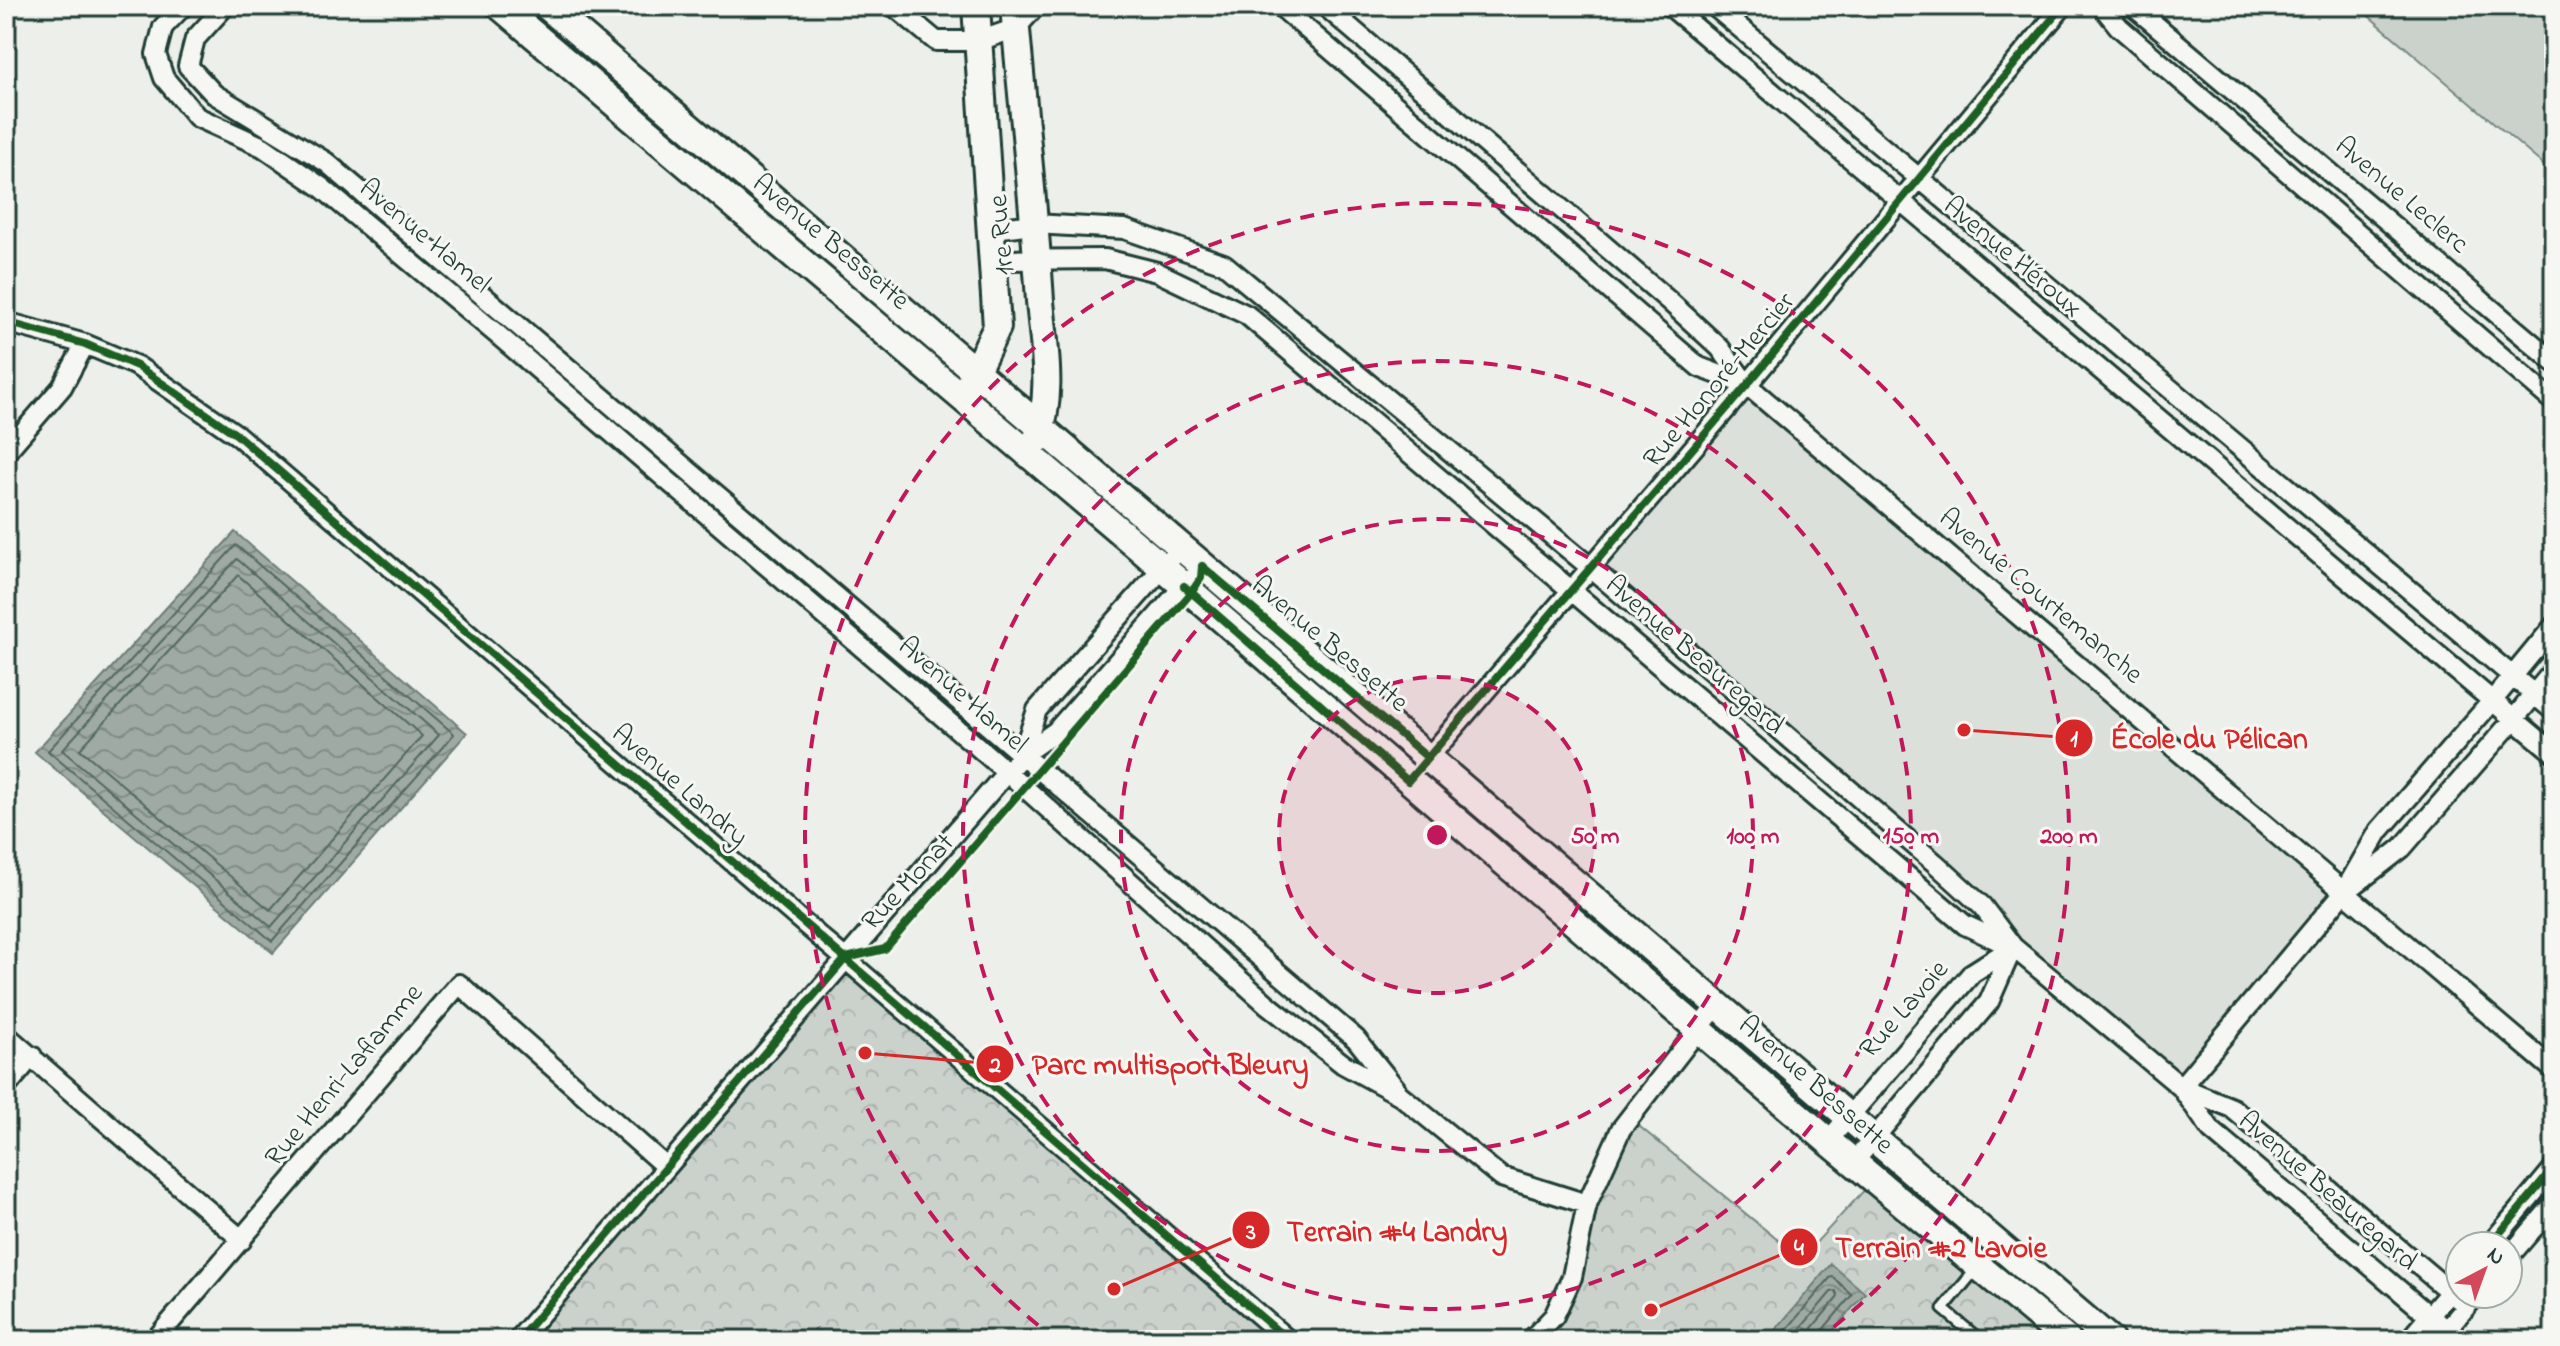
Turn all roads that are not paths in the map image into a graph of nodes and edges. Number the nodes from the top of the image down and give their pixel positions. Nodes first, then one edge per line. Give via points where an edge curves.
1 (183, 6) edge
2 (225, 6) edge
3 (547, 6) edge
4 (894, 6) edge
5 (976, 6) edge
6 (1036, 6) edge
7 (1280, 6) edge
8 (1325, 6) edge
9 (1670, 6) edge
10 (2063, 6) edge
11 (2102, 6) edge
12 (2133, 6) edge
13 (506, 8) edge
14 (1723, 9) edge
15 (1015, 17) edge
16 (1705, 36) junction
17 (979, 41) junction
18 (188, 66) junction
19 (164, 78) junction
20 (2229, 87) junction
21 (2212, 107) junction
22 (1468, 128) junction
23 (1449, 152) junction
24 (738, 169) junction
25 (1919, 178) junction
26 (720, 192) junction
27 (1901, 200) junction
28 (1034, 224) junction
29 (992, 229) junction
30 (1038, 258) junction
31 (993, 260) junction
32 (6, 322) edge
33 (85, 344) junction
34 (2536, 347) junction
35 (1327, 350) junction
36 (2554, 362) edge
37 (1308, 367) junction
38 (2516, 369) junction
39 (976, 372) junction
40 (1747, 385) junction
41 (962, 398) junction
42 (2554, 402) edge
43 (1041, 428) junction
44 (2226, 436) junction
45 (654, 440) junction
46 (6, 452) edge
47 (1030, 455) junction
48 (639, 456) junction
49 (2207, 461) junction
50 (1181, 547) junction
51 (1202, 566) junction
52 (1162, 567) junction
53 (1590, 567) junction
54 (1184, 586) junction
55 (1572, 589) junction
56 (2554, 626) edge
57 (2554, 670) edge
58 (2512, 675) junction
59 (2533, 694) junction
60 (2493, 700) junction
61 (2554, 711) edge
62 (2514, 719) junction
63 (2554, 753) edge
64 (1022, 755) junction
65 (1428, 758) junction
66 (1007, 772) junction
67 (1408, 781) junction
68 (2344, 892) junction
69 (2013, 947) junction
70 (846, 958) junction
71 (1717, 1005) junction
72 (1699, 1029) junction
73 (6, 1035) edge
74 (32, 1056) junction
75 (2554, 1070) edge
76 (6, 1087) edge
77 (2181, 1087) junction
78 (1400, 1095) junction
79 (1849, 1117) junction
80 (1873, 1138) junction
81 (1828, 1141) junction
82 (1853, 1163) junction
83 (666, 1167) junction
84 (2554, 1168) edge
85 (1587, 1204) junction
86 (2554, 1204) edge
87 (2502, 1230) edge
88 (2524, 1239) edge
89 (242, 1240) junction
90 (1979, 1266) junction
91 (2444, 1277) edge
92 (2444, 1299) edge
93 (2463, 1310) edge
94 (2429, 1316) junction
95 (2442, 1335) edge
96 (155, 1340) edge
97 (518, 1340) edge
98 (1288, 1340) edge
99 (1531, 1340) edge
100 (1980, 1340) edge
101 (2067, 1340) edge
102 (2110, 1340) edge
103 (2409, 1340) edge

1 - 19 street via 163,27 156,54
2 - 18 street via 195,39
3 - 24 street, Avenue Bessette
4 - 17 street via 936,41
5 - 17 street, 1re Rue
6 - 15 street
7 - 23 street, Avenue Courtemanche
8 - 22 street, Avenue Courtemanche
9 - 16 street, Avenue Héroux
10 - 25 street, Rue Honoré-Mercier
11 - 21 street, Avenue Leclerc
12 - 20 street, Avenue Leclerc
13 - 26 street, Avenue Bessette
14 - 16 street
14 - 25 street, Avenue Héroux
15 - 17 street
15 - 28 street, 1re Rue
16 - 27 street, Avenue Héroux
17 - 29 street, 1re Rue
18 - 19 street
18 - 45 street, Avenue Hamel via 214,94 326,162
19 - 48 street, Avenue Hamel via 197,117 263,147 321,187
20 - 21 street
20 - 34 street, Avenue Leclerc
21 - 38 street, Avenue Leclerc
22 - 23 street
22 - 40 street, Avenue Courtemanche via 1700,329
23 - 40 street, Avenue Courtemanche via 1699,367
24 - 26 street
24 - 39 street, Avenue Bessette
25 - 27 street, Rue Honoré-Mercier
25 - 44 street, Avenue Héroux
26 - 41 street, Avenue Bessette
27 - 40 street, Rue Honoré-Mercier
27 - 49 street, Avenue Héroux
28 - 29 street, Avenue Beauregard
28 - 30 street, 1re Rue
28 - 35 street, Avenue Beauregard via 1124,229 1224,264
29 - 31 street, 1re Rue
30 - 31 street, Avenue Beauregard
30 - 37 street, Avenue Beauregard via 1105,259 1157,272 1247,315
30 - 43 street, 1re Rue via 1047,394
31 - 39 street, 1re Rue via 997,327
32 - 33 street, Avenue Landry
33 - 46 street via 62,387
33 - 70 street, Avenue Landry via 137,366 237,435
34 - 36 street, Avenue Leclerc
34 - 38 street
35 - 37 street
35 - 53 street, Avenue Beauregard
37 - 55 street, Avenue Beauregard
38 - 42 street, Avenue Leclerc
39 - 41 street, 1re Rue
39 - 43 street, Avenue Bessette
40 - 53 street, Rue Honoré-Mercier
40 - 68 street, Avenue Courtemanche
41 - 47 street, Avenue Bessette
43 - 47 street, 1re Rue
43 - 50 street, Avenue Bessette
44 - 49 street
44 - 58 street, Avenue Héroux
45 - 48 street
45 - 64 street, Avenue Hamel
47 - 52 street, Avenue Bessette
48 - 66 street, Avenue Hamel
49 - 60 street, Avenue Héroux
50 - 51 street, Avenue Bessette
50 - 52 street, Rue Monat
51 - 54 street, Rue Monat
51 - 65 street, Avenue Bessette
52 - 54 street, Avenue Bessette
52 - 64 street, Rue Monat via 1037,710
53 - 55 street, Rue Honoré-Mercier
53 - 69 street, Avenue Beauregard via 1935,863 1982,906
54 - 64 street, Rue Monat via 1056,731
54 - 67 street, Avenue Bessette
55 - 65 street, Rue Honoré-Mercier
55 - 69 street, Avenue Beauregard via 1965,925
56 - 58 street
57 - 59 street
58 - 59 street, Avenue Héroux
58 - 60 street
59 - 61 street, Avenue Héroux
59 - 62 street
60 - 62 street, Avenue Héroux
60 - 68 street via 2379,831
62 - 63 street, Avenue Héroux
62 - 68 street via 2402,848
64 - 66 street, Rue Monat
64 - 78 street, Avenue Hamel via 1356,1039
65 - 67 street, Rue Honoré-Mercier
65 - 71 street, Avenue Bessette
66 - 70 street, Rue Monat
66 - 78 street, Avenue Hamel via 1268,1005 1343,1064
67 - 72 street, Avenue Bessette
68 - 75 street, Avenue Courtemanche
68 - 77 street
69 - 77 street, Avenue Beauregard
69 - 79 street, Rue Lavoie via 1972,973
69 - 80 street, Rue Lavoie via 1989,1002
70 - 83 street, Rue Monat
70 - 98 street, Avenue Landry
71 - 72 street
71 - 79 street, Avenue Bessette
72 - 81 street, Avenue Bessette
72 - 85 street via 1621,1129
73 - 74 street
74 - 76 street
74 - 89 street
77 - 91 street, Avenue Beauregard via 2232,1108
77 - 94 street, Avenue Beauregard via 2211,1130
78 - 85 street, Avenue Hamel via 1501,1177
79 - 80 street, Avenue Bessette
79 - 81 street, Rue Lavoie
80 - 82 street, Rue Lavoie
80 - 102 street, Avenue Bessette
81 - 82 street, Avenue Bessette
82 - 90 street, Avenue Bessette
83 - 89 street, Rue Henri-Laflamme via 459,984
83 - 97 street, Rue Monat
84 - 87 street
85 - 99 street via 1572,1277 1554,1316
86 - 88 street
89 - 96 street, Rue Henri-Laflamme
90 - 100 lane via 1943,1309
90 - 101 street, Avenue Bessette
92 - 94 street
93 - 95 street
94 - 95 street, Avenue Beauregard
94 - 103 street

